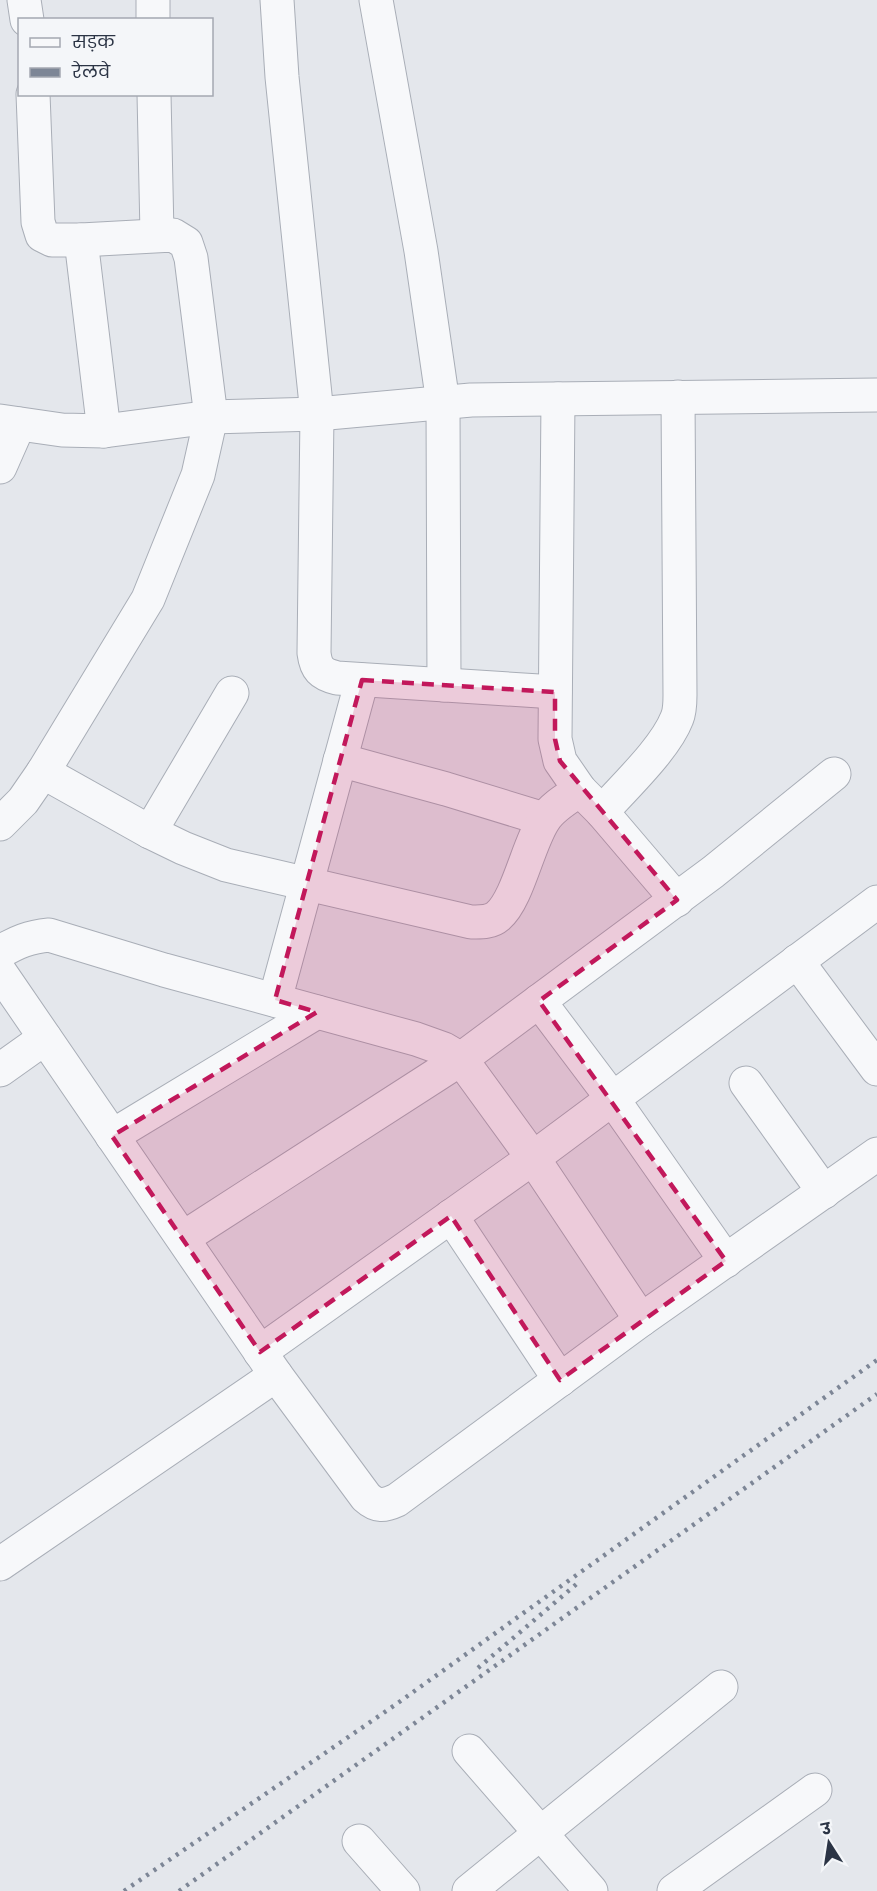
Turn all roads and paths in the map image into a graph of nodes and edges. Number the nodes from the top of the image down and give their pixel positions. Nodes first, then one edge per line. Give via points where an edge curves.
1 (24, 0) edge
2 (153, 0) edge
3 (277, 0) edge
4 (376, 0) edge
5 (27, 18) edge
6 (153, 18) edge
7 (33, 96) edge
8 (153, 96) edge
9 (157, 234) junction
10 (81, 240) junction
11 (877, 395) edge
12 (678, 397) junction
13 (558, 399) junction
14 (443, 403) junction
15 (316, 414) junction
16 (211, 417) junction
17 (9, 422) edge
18 (104, 431) junction
19 (0, 467) edge
20 (362, 680) junction
21 (444, 685) junction
22 (555, 692) junction
23 (232, 693) dead end
24 (340, 760) junction
25 (43, 772) junction
26 (834, 774) dead end
27 (591, 801) junction
28 (544, 819) junction
29 (0, 824) edge
30 (150, 832) junction
31 (306, 883) junction
32 (676, 900) junction
33 (877, 902) edge
34 (0, 952) edge
35 (797, 961) junction
36 (0, 972) edge
37 (275, 1000) junction
38 (539, 1001) junction
39 (317, 1012) junction
40 (45, 1038) junction
41 (461, 1059) junction
42 (877, 1069) edge
43 (0, 1070) edge
44 (746, 1083) dead end
45 (612, 1098) junction
46 (112, 1136) junction
47 (877, 1154) edge
48 (533, 1158) junction
49 (824, 1192) junction
50 (451, 1216) junction
51 (183, 1238) junction
52 (726, 1261) junction
53 (641, 1320) junction
54 (268, 1363) junction
55 (560, 1380) junction
56 (0, 1564) edge
57 (721, 1687) dead end
58 (469, 1751) dead end
59 (815, 1790) dead end
60 (540, 1833) junction
61 (359, 1841) dead end
62 (403, 1891) edge
63 (469, 1891) edge
64 (591, 1891) edge
65 (675, 1891) edge

1 - 5 street
2 - 6 street
3 - 15 street
4 - 14 street via 421,251
7 - 10 street via 38,222 42,234 52,240
8 - 9 street
9 - 10 street
9 - 16 street via 173,234 186,243 191,258
10 - 18 street
11 - 12 street
12 - 13 street
12 - 27 street via 678,716 658,748
13 - 14 street
13 - 22 street
14 - 15 street
14 - 21 street
15 - 16 street
15 - 20 street via 316,667 337,678
16 - 18 street
16 - 25 street via 198,475 148,599
17 - 18 street
17 - 19 street
20 - 21 street
20 - 24 street
21 - 22 street
22 - 27 street via 555,739 560,761
23 - 30 street
24 - 28 street
24 - 31 street
25 - 29 street via 24,801
25 - 30 street
26 - 32 street
27 - 28 street via 557,806
27 - 32 street
28 - 31 street via 508,903 497,917 485,922
30 - 31 street via 226,865
31 - 37 street
32 - 38 street
33 - 35 street
34 - 37 street via 20,940 49,935
35 - 42 street
35 - 45 street
36 - 40 street
37 - 39 street
38 - 41 street
38 - 45 street
39 - 41 street via 416,1039
39 - 46 street
40 - 43 street
40 - 46 street
41 - 48 street
41 - 51 street
44 - 49 street
45 - 48 street
45 - 52 street
46 - 51 street
47 - 49 street
48 - 50 street
48 - 53 street
49 - 52 street
50 - 54 street
50 - 55 street
51 - 54 street
52 - 53 street
53 - 55 street
54 - 55 street via 374,1505 397,1500
54 - 56 street
57 - 60 street
58 - 60 street
59 - 65 street
60 - 63 street
60 - 64 street
61 - 62 street

